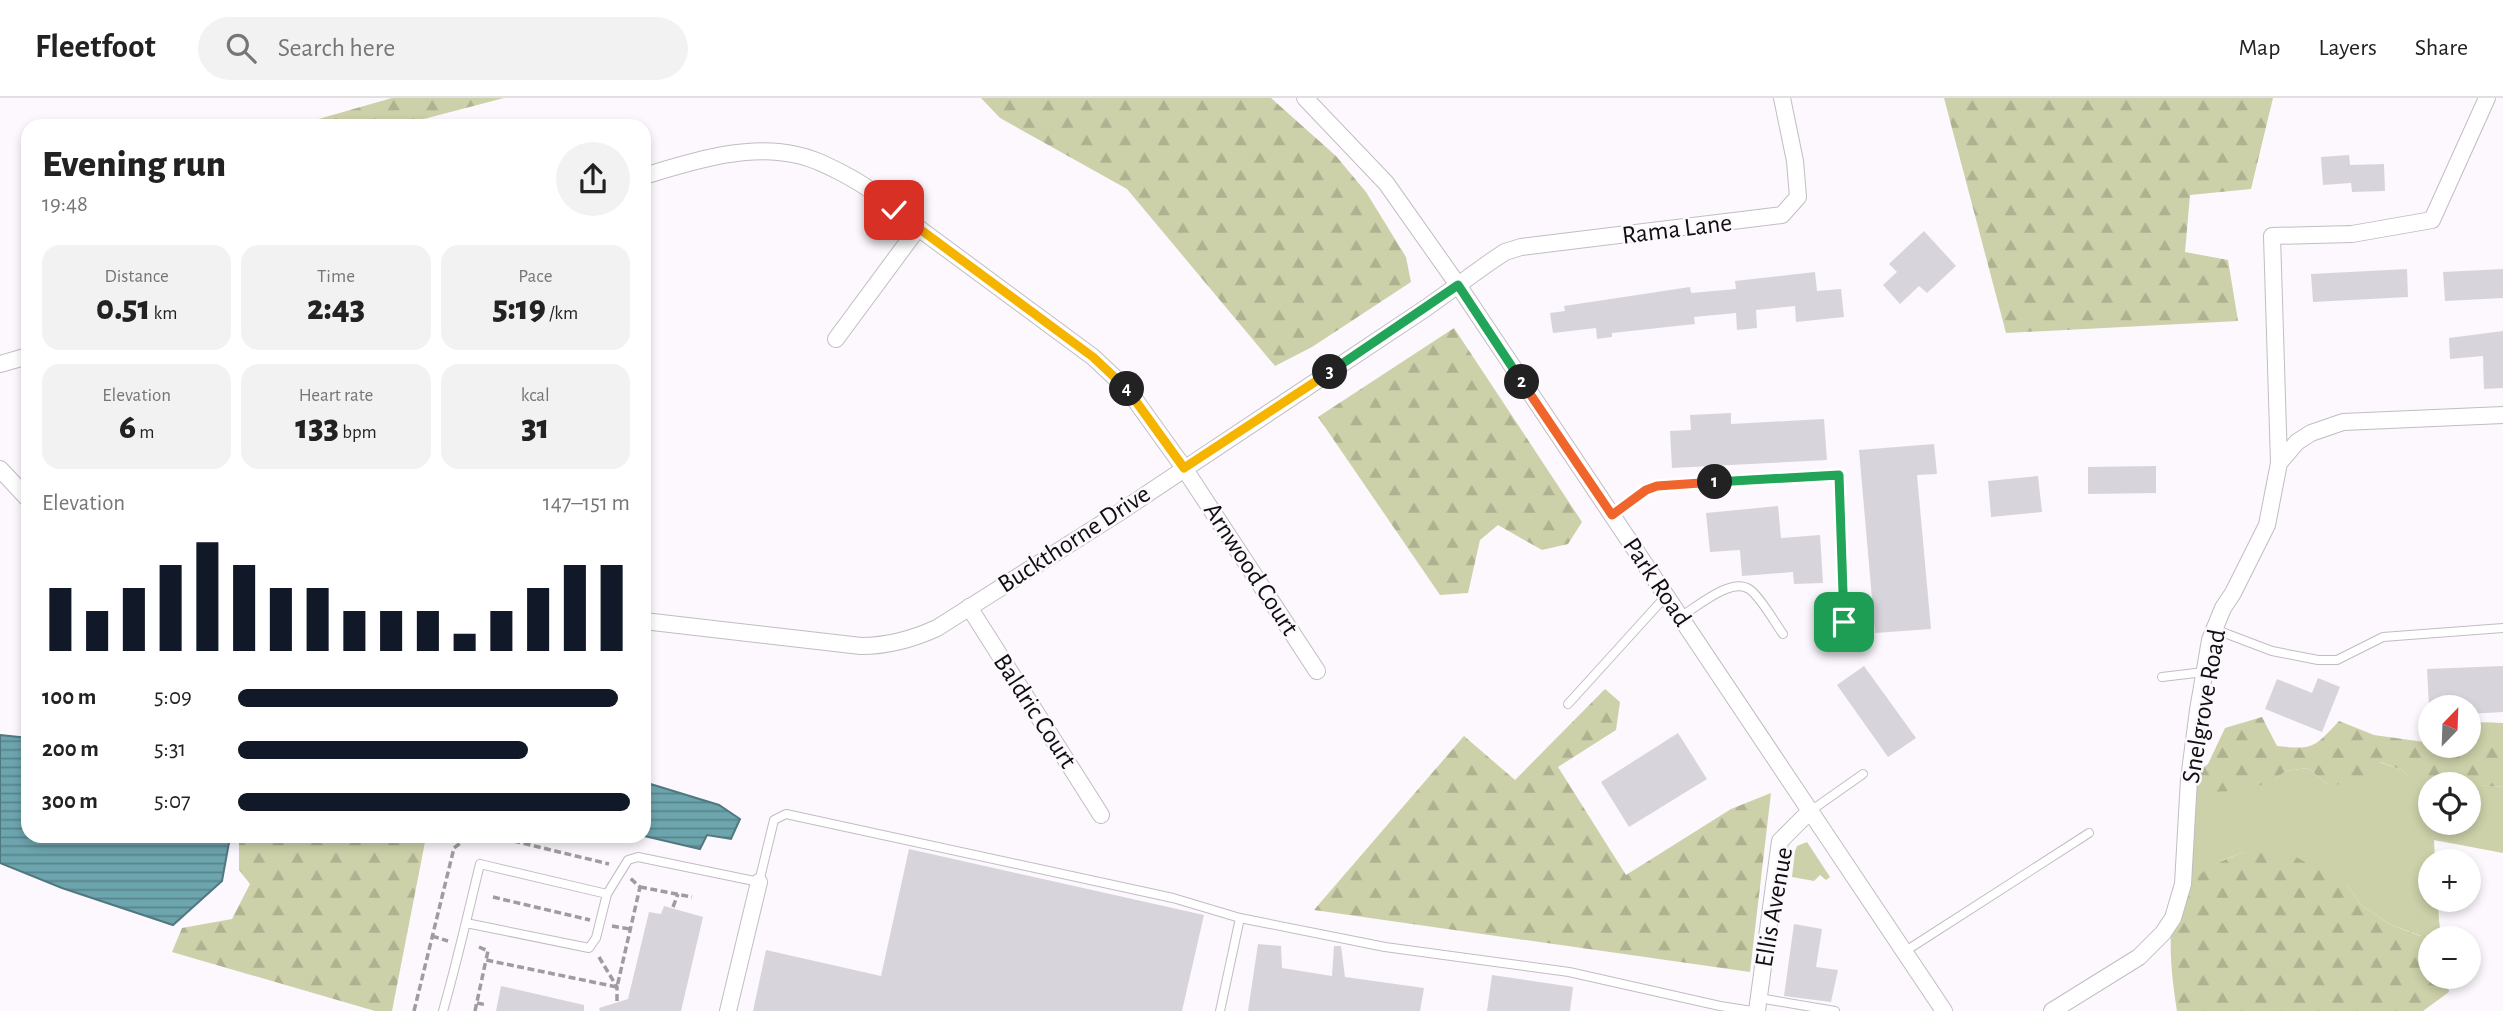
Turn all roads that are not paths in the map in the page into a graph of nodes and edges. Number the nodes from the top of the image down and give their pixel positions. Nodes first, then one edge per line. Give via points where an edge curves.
1 (1305, 98) edge
2 (1783, 98) edge
3 (2487, 98) edge
4 (651, 174) edge
5 (918, 228) junction
6 (1458, 285) junction
7 (836, 339) dead end
8 (21, 358) edge
9 (0, 364) edge
10 (2503, 415) edge
11 (2279, 463) junction
12 (1184, 468) junction
13 (0, 469) edge
14 (21, 492) edge
15 (1612, 515) junction
16 (1666, 596) junction
17 (968, 607) junction
18 (1681, 617) junction
19 (651, 622) edge
20 (1844, 622) dead end
21 (2503, 628) edge
22 (2214, 629) junction
23 (1783, 634) dead end
24 (1317, 671) dead end
25 (2204, 673) junction
26 (2162, 677) dead end
27 (1568, 704) dead end
28 (1863, 774) dead end
29 (1809, 811) junction
30 (1101, 815) dead end
31 (2089, 833) dead end
32 (759, 882) junction
33 (607, 894) junction
34 (1240, 918) junction
35 (466, 923) junction
36 (1905, 952) junction
37 (1755, 1007) edge
38 (443, 1011) edge
39 (728, 1011) edge
40 (1220, 1011) edge
41 (1835, 1011) edge
42 (1944, 1011) edge
43 (2052, 1011) edge

1 - 6 street, Park Road via 1387,183
2 - 6 street, Rama Lane via 1798,197 1783,215 1521,247 1489,261
3 - 11 street, Snelgrove Road via 2432,220 2352,234 2272,236
4 - 5 street, Arnwood Court via 738,153 796,154 854,179
5 - 7 street
5 - 12 street, Arnwood Court via 1106,368 1128,390
6 - 12 street, Buckthorne Drive
6 - 15 street, Park Road
8 - 9 street
10 - 11 street via 2343,422 2311,433
11 - 22 street, Snelgrove Road via 2267,525
12 - 17 street, Buckthorne Drive
12 - 24 street, Arnwood Court
13 - 14 street
15 - 16 street, Park Road
15 - 20 lane via 1657,486 1839,475
16 - 18 street, Park Road
16 - 27 lane
17 - 19 street, Buckthorne Drive via 919,636 879,646
17 - 30 street, Baldric Court
18 - 23 lane via 1738,585 1751,590
18 - 29 street, Park Road
21 - 22 lane via 2383,637 2337,660 2272,651
22 - 25 street, Snelgrove Road
25 - 26 lane
25 - 43 street, Snelgrove Road via 2189,779 2183,884 2173,918 2139,957
28 - 29 lane
29 - 36 street, Park Road
29 - 37 street, Ellis Avenue via 1780,841
31 - 36 lane
32 - 33 lane via 638,857 628,860
32 - 34 lane via 774,820 786,814 1173,898
32 - 39 street
33 - 35 lane via 589,948
33 - 35 lane via 480,864
34 - 37 lane via 1385,947 1569,972 1720,1006
34 - 40 lane
35 - 38 lane
36 - 42 street, Park Road
37 - 41 lane

